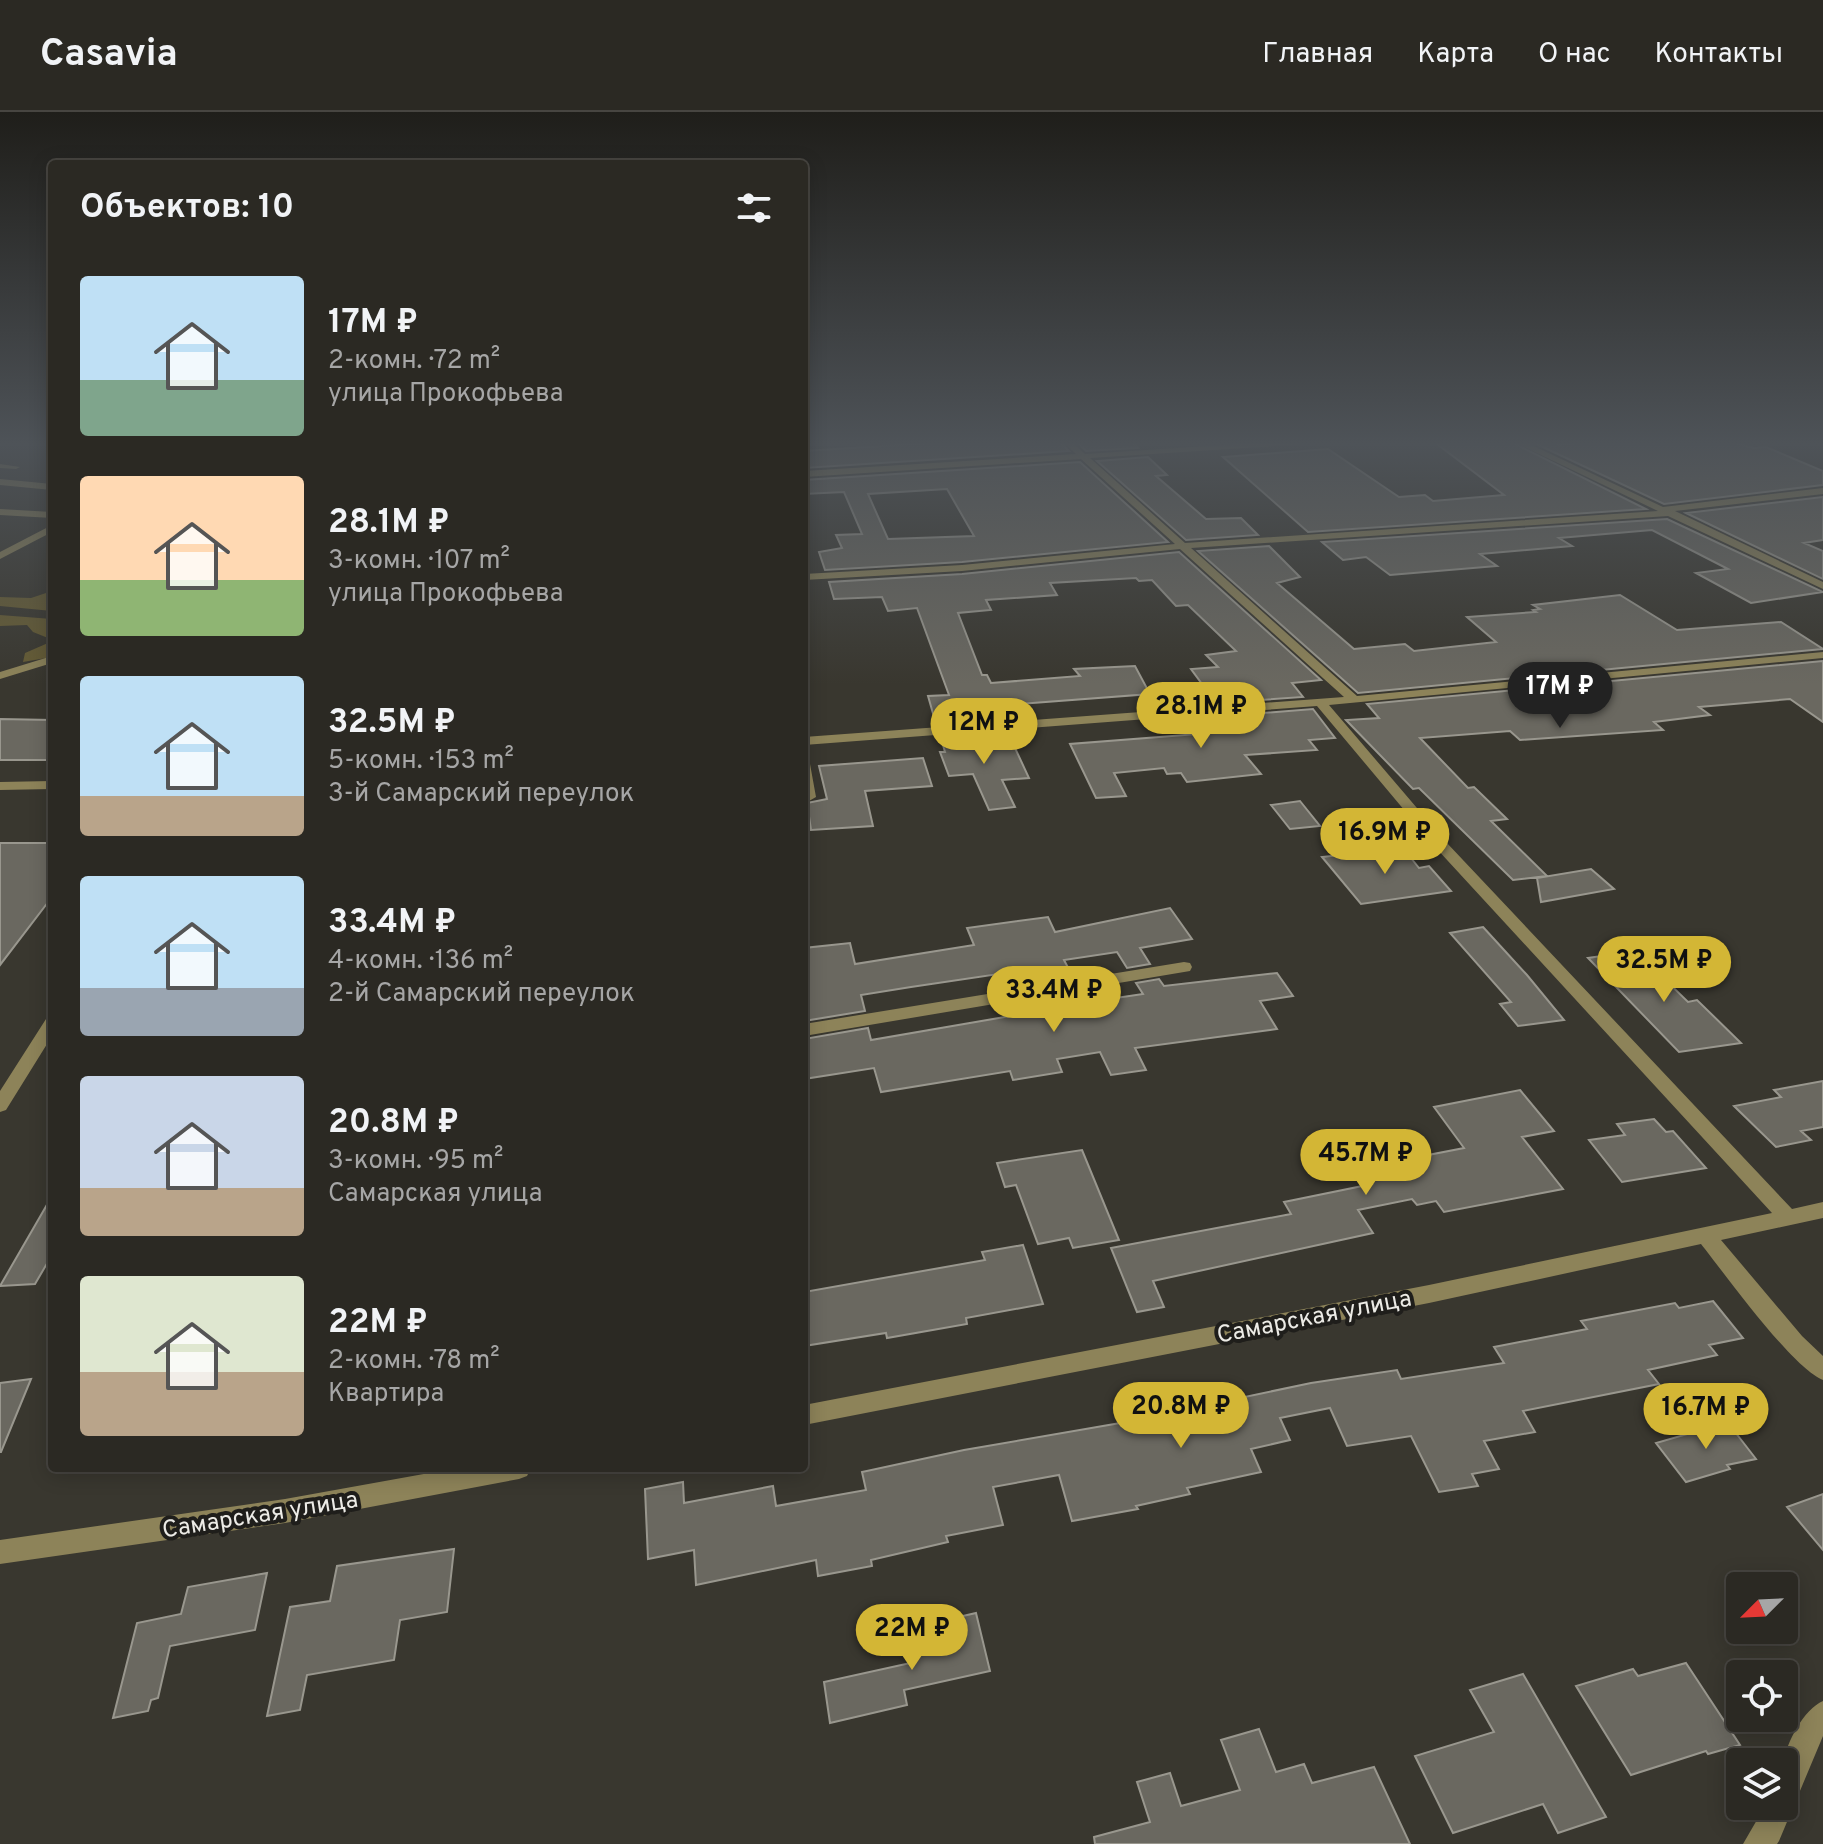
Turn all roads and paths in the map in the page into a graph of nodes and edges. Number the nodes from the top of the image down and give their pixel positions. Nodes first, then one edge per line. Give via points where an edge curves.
1 (1155, 522) edge
2 (1518, 522) edge
3 (1691, 522) edge
4 (48, 530) edge
5 (1182, 546) junction
6 (0, 556) edge
7 (808, 577) edge
8 (1823, 586) edge
9 (1823, 655) edge
10 (48, 660) edge
11 (0, 676) edge
12 (1354, 700) junction
13 (1321, 703) junction
14 (808, 741) edge
15 (48, 785) edge
16 (0, 786) edge
17 (808, 790) edge
18 (809, 797) dead end
19 (1184, 967) dead end
20 (48, 1029) edge
21 (808, 1029) edge
22 (0, 1105) edge
23 (1823, 1210) edge
24 (1788, 1217) junction
25 (1706, 1236) junction
26 (1823, 1370) edge
27 (808, 1414) edge
28 (497, 1472) edge
29 (0, 1552) edge
30 (1823, 1715) edge
31 (1798, 1759) edge
32 (1773, 1820) edge
33 (1758, 1844) edge

1 - 5 street
2 - 5 street
3 - 8 street
4 - 6 street
5 - 7 street
5 - 12 street
9 - 12 street
10 - 11 street
12 - 13 street
13 - 14 street
13 - 24 street via 1441,845
15 - 16 street
17 - 18 street
19 - 21 street
20 - 22 street
23 - 24 street, Самарская улица
24 - 25 street, Самарская улица
25 - 26 street via 1794,1343
25 - 27 street, Самарская улица
28 - 29 street, Самарская улица via 285,1511
30 - 31 street
32 - 33 street

